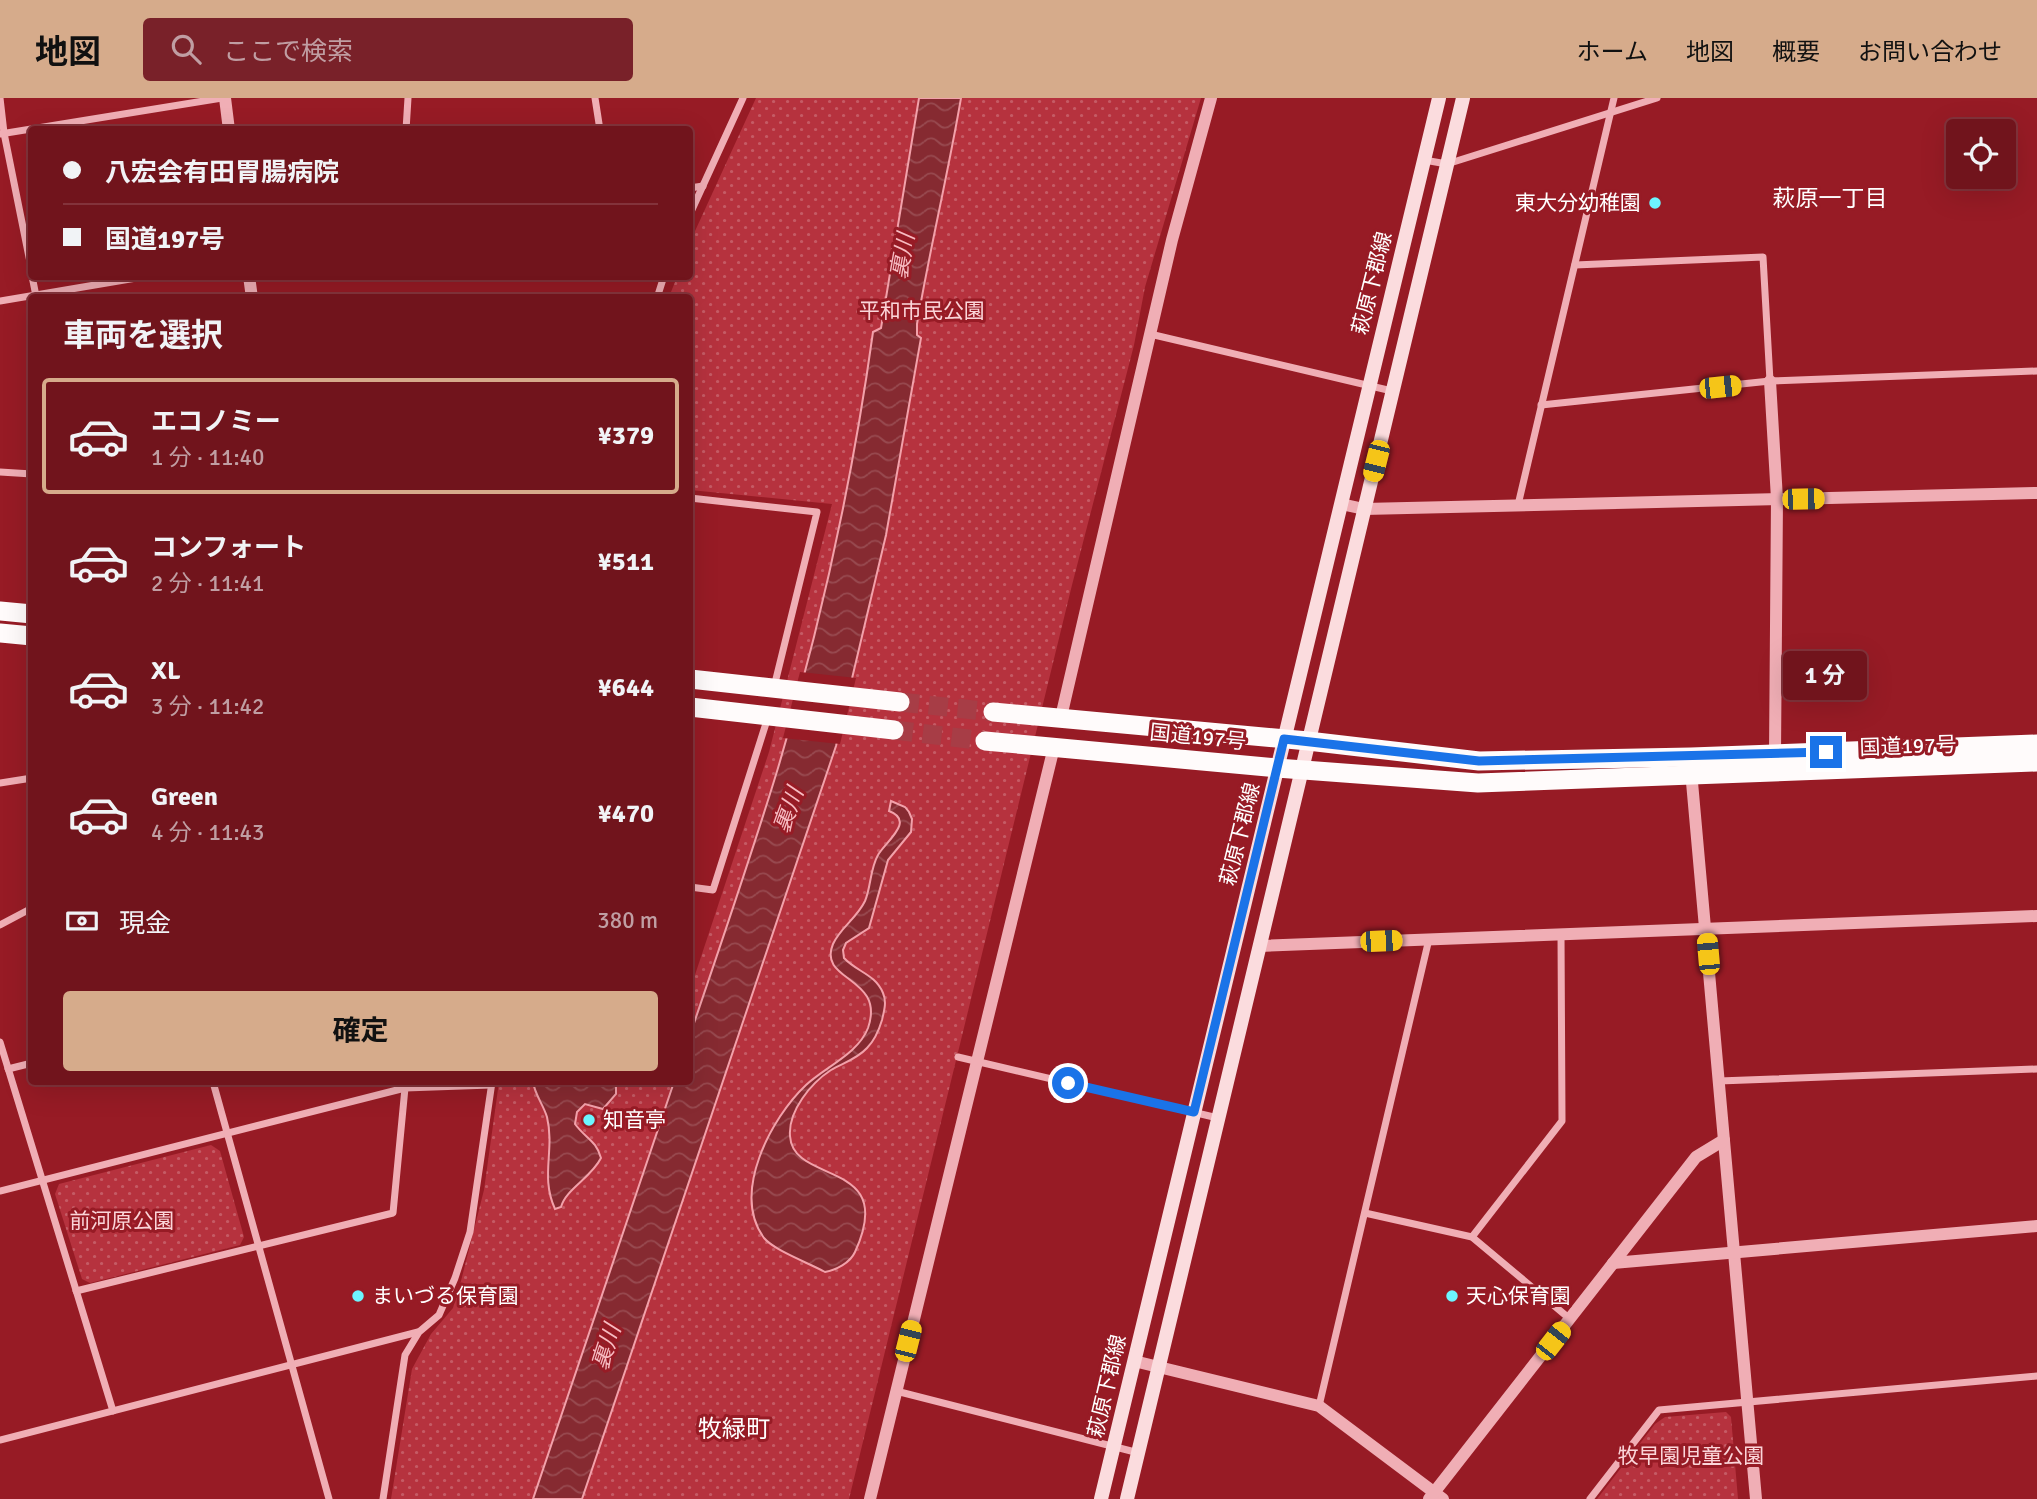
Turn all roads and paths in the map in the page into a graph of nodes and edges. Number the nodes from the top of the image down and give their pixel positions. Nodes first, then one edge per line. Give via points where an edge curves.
1 (1, 98) edge
2 (223, 98) edge
3 (408, 98) edge
4 (595, 98) edge
5 (743, 98) edge
6 (1211, 98) edge
7 (1439, 98) edge
8 (1463, 98) edge
9 (1614, 98) edge
10 (1657, 98) edge
11 (1611, 113) junction
12 (46, 126) edge
13 (228, 126) edge
14 (406, 126) edge
15 (599, 126) edge
16 (28, 129) edge
17 (2, 133) edge
18 (1424, 160) junction
19 (1447, 164) junction
20 (702, 186) junction
21 (693, 188) edge
22 (693, 207) edge
23 (28, 255) edge
24 (1574, 265) junction
25 (126, 280) edge
26 (47, 294) edge
27 (28, 297) edge
28 (0, 301) edge
29 (1150, 334) junction
30 (2037, 371) edge
31 (1770, 381) junction
32 (1369, 386) junction
33 (1392, 391) junction
34 (1541, 405) junction
35 (0, 472) edge
36 (28, 474) edge
37 (2037, 493) edge
38 (693, 498) edge
39 (1777, 499) junction
40 (1341, 504) junction
41 (1517, 505) junction
42 (1364, 509) junction
43 (0, 611) edge
44 (28, 614) edge
45 (0, 633) edge
46 (28, 636) edge
47 (693, 679) edge
48 (784, 689) junction
49 (900, 702) tunnel mouth
50 (693, 707) edge
51 (993, 712) tunnel mouth
52 (777, 717) junction
53 (1060, 717) junction
54 (894, 730) tunnel mouth
55 (1284, 739) junction
56 (985, 741) tunnel mouth
57 (1308, 741) junction
58 (2037, 744) edge
59 (1054, 747) junction
60 (1775, 754) junction
61 (2037, 762) edge
62 (1691, 767) junction
63 (1277, 768) junction
64 (1302, 769) junction
65 (28, 779) edge
66 (0, 783) edge
67 (693, 887) edge
68 (28, 910) edge
69 (2037, 916) edge
70 (0, 925) edge
71 (1706, 928) junction
72 (1561, 934) junction
73 (1429, 939) junction
74 (1259, 946) junction
75 (0, 1042) edge
76 (958, 1057) dead end
77 (975, 1061) junction
78 (28, 1064) edge
79 (8, 1069) junction
80 (2037, 1069) edge
81 (1719, 1081) junction
82 (214, 1085) edge
83 (404, 1085) edge
84 (491, 1085) edge
85 (1194, 1112) junction
86 (1218, 1118) junction
87 (228, 1133) junction
88 (1724, 1140) junction
89 (42, 1180) junction
90 (0, 1191) edge
91 (1365, 1213) junction
92 (2037, 1226) edge
93 (1472, 1237) junction
94 (259, 1246) junction
95 (1734, 1253) junction
96 (1613, 1264) junction
97 (76, 1291) junction
98 (1570, 1319) junction
99 (419, 1332) junction
100 (1134, 1361) junction
101 (292, 1365) junction
102 (1159, 1367) junction
103 (2037, 1376) edge
104 (896, 1391) junction
105 (1747, 1402) junction
106 (1319, 1406) junction
107 (113, 1411) junction
108 (0, 1440) edge
109 (1114, 1446) junction
110 (1139, 1452) junction
111 (1435, 1497) edge
112 (329, 1499) edge
113 (383, 1499) edge
114 (870, 1499) edge
115 (1101, 1499) edge
116 (1128, 1499) edge
117 (1590, 1499) edge
118 (1756, 1499) edge

1 - 17 street
2 - 12 street
2 - 13 street
3 - 14 street
4 - 15 street
5 - 20 street
6 - 29 street
7 - 18 main road, 萩原下郡線
8 - 19 main road
9 - 11 street
10 - 11 street
11 - 19 street
11 - 24 street
16 - 17 street
17 - 23 street
18 - 19 street
18 - 32 main road, 萩原下郡線
19 - 33 main road
20 - 21 street
20 - 22 street
24 - 31 street via 1763,257
24 - 34 street
25 - 26 street
27 - 28 street
29 - 32 street
29 - 53 street
30 - 31 street
31 - 34 street
31 - 39 street
32 - 33 street
32 - 40 main road, 萩原下郡線
33 - 42 main road
34 - 41 street
35 - 36 street
37 - 39 street
38 - 48 street via 817,512
39 - 41 street
39 - 60 street
40 - 42 street
40 - 55 main road, 萩原下郡線
41 - 42 street
42 - 57 main road
43 - 44 highway
45 - 46 highway
47 - 48 highway
48 - 49 highway
50 - 52 highway
51 - 53 highway, 国道197号
52 - 54 highway
52 - 67 street via 713,890
53 - 55 highway, 国道197号
55 - 57 highway, 国道197号
55 - 63 main road, 萩原下郡線
56 - 59 highway, 国道197号
57 - 62 highway, 国道197号 via 1479,761
57 - 64 main road
58 - 60 highway, 国道197号
59 - 63 highway, 国道197号
59 - 77 street
60 - 62 highway, 国道197号
61 - 62 highway, 国道197号
62 - 64 highway, 国道197号 via 1478,783
62 - 71 street
63 - 64 highway, 国道197号
63 - 85 main road, 萩原下郡線
64 - 74 main road
65 - 66 street
68 - 70 street
69 - 71 street
71 - 72 street
71 - 81 street
72 - 73 street
72 - 93 street via 1562,1121
73 - 74 street
73 - 91 street
74 - 86 main road
75 - 79 street
76 - 77 street
77 - 85 street
77 - 104 street
78 - 79 street
79 - 89 street
80 - 81 street
81 - 88 street
82 - 87 street
83 - 87 street
83 - 94 street via 393,1213
84 - 99 street via 470,1231 439,1315
85 - 86 street
85 - 100 main road, 萩原下郡線
86 - 102 main road
87 - 89 street
87 - 94 street
88 - 95 street
88 - 96 street via 1696,1157
89 - 90 street
89 - 97 street
91 - 93 street
91 - 106 street
92 - 95 street
93 - 98 street
94 - 97 street
94 - 101 street
95 - 96 street
95 - 105 street
96 - 98 street
97 - 107 street
98 - 111 street
99 - 101 street
99 - 113 street via 405,1355
100 - 102 street
100 - 109 main road, 萩原下郡線
101 - 107 street
101 - 112 street
102 - 106 street
102 - 110 main road
103 - 105 street
104 - 109 street
104 - 114 street
105 - 117 street via 1658,1410
105 - 118 street
106 - 111 street
107 - 108 street
109 - 110 street
109 - 115 main road, 萩原下郡線
110 - 116 main road

